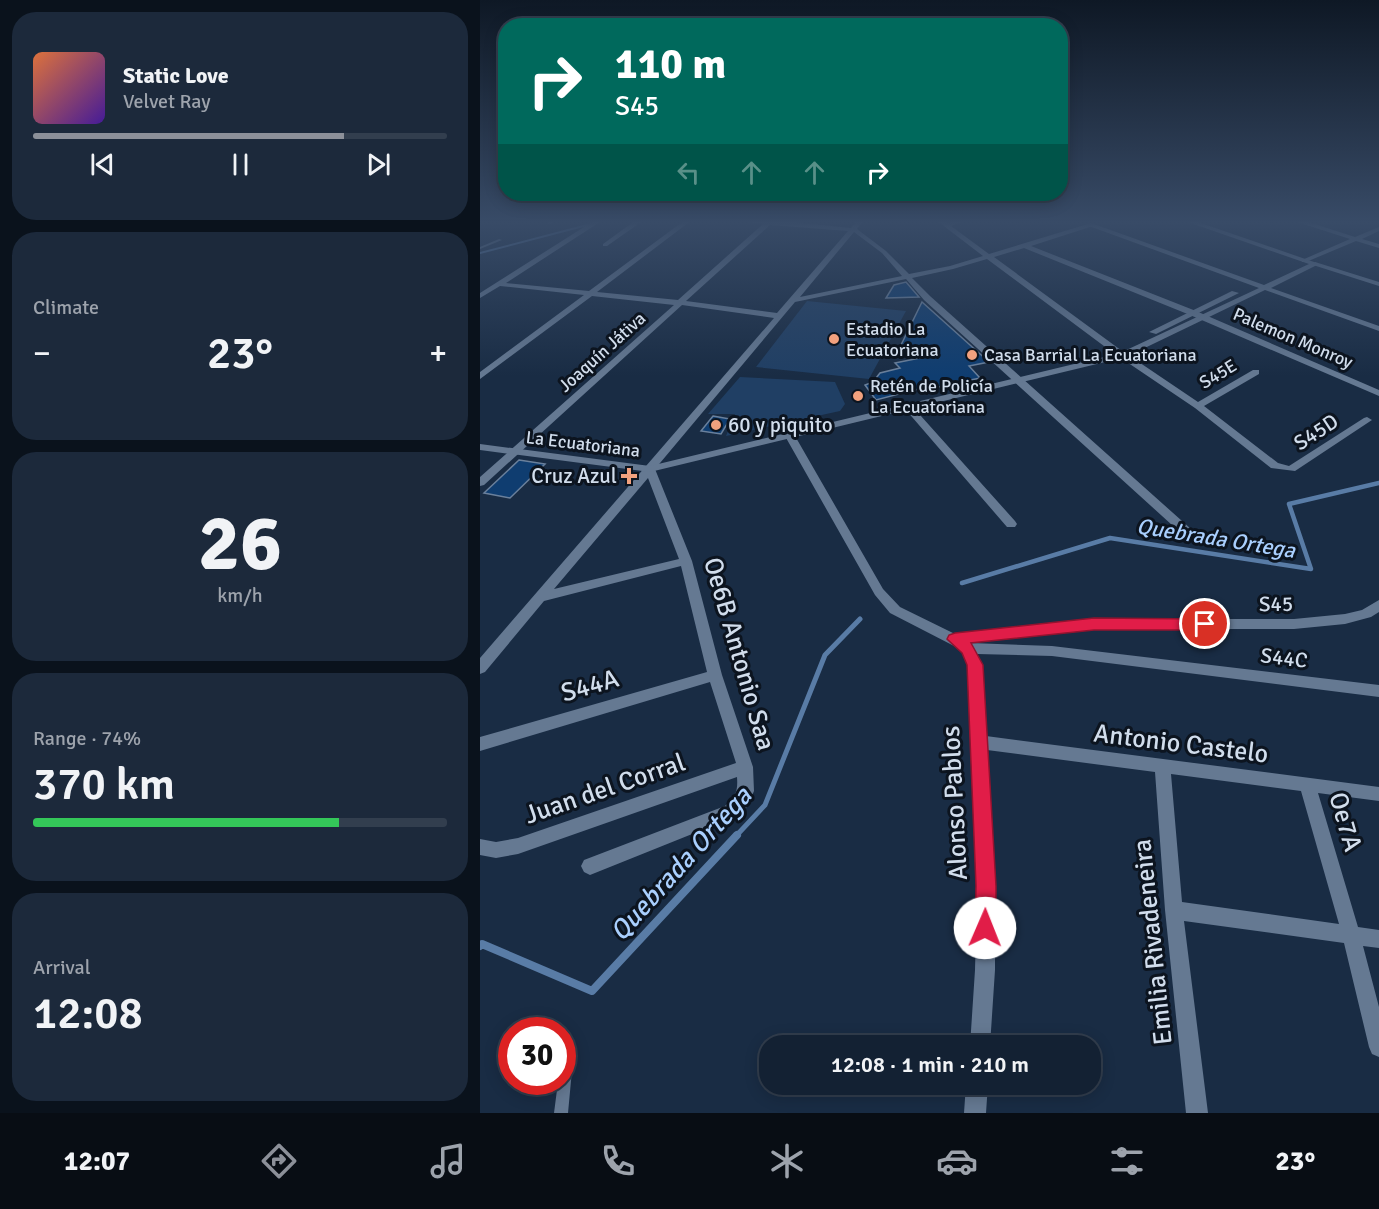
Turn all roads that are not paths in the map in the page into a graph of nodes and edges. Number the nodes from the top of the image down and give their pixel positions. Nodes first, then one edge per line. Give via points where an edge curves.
1 (517, 272) edge
2 (621, 272) edge
3 (715, 272) edge
4 (818, 272) edge
5 (903, 272) edge
6 (930, 272) edge
7 (1011, 272) edge
8 (1091, 272) edge
9 (1221, 272) edge
10 (1280, 272) edge
11 (1298, 272) edge
12 (1340, 272) edge
13 (908, 277) junction
14 (498, 284) junction
15 (1254, 284) junction
16 (1379, 284) edge
17 (1265, 288) junction
18 (592, 294) junction
19 (480, 296) edge
20 (794, 300) junction
21 (681, 303) junction
22 (1193, 313) junction
23 (779, 316) junction
24 (1204, 317) junction
25 (1379, 329) edge
26 (1119, 352) junction
27 (1256, 372) dead end
28 (480, 376) edge
29 (1016, 377) junction
30 (1379, 393) edge
31 (1198, 406) junction
32 (909, 408) junction
33 (1368, 420) dead end
34 (787, 433) junction
35 (480, 440) edge
36 (480, 447) edge
37 (518, 449) junction
38 (652, 466) junction
39 (480, 483) edge
40 (1011, 524) dead end
41 (1188, 532) dead end
42 (686, 561) junction
43 (542, 597) junction
44 (1379, 605) edge
45 (955, 639) junction
46 (968, 649) junction
47 (480, 668) edge
48 (715, 675) junction
49 (1379, 691) edge
50 (978, 742) junction
51 (480, 744) edge
52 (1162, 766) junction
53 (746, 767) junction
54 (1307, 785) junction
55 (1379, 794) edge
56 (480, 848) edge
57 (590, 866) dead end
58 (1174, 910) junction
59 (1351, 934) junction
60 (1379, 939) edge
61 (981, 1035) edge
62 (1379, 1047) edge
63 (563, 1095) edge
64 (976, 1095) edge
65 (561, 1113) edge
66 (975, 1113) edge
67 (1197, 1113) edge

1 - 14 street
2 - 18 street
3 - 21 street, Joaquín Játiva
4 - 20 street
5 - 13 street
6 - 13 street
7 - 26 street
8 - 22 street, Palemon Monroy
9 - 15 street
10 - 15 street
11 - 17 street, La Ecuatoriana
12 - 16 street
13 - 20 street
13 - 29 street
14 - 18 street
14 - 19 street
15 - 17 street
15 - 22 street
17 - 24 street, La Ecuatoriana
17 - 25 street
18 - 21 street
18 - 28 street
20 - 23 street
21 - 23 street
21 - 37 street, Joaquín Játiva
22 - 24 street, Palemon Monroy
22 - 26 street
23 - 38 street
24 - 26 street, La Ecuatoriana
24 - 30 street, Palemon Monroy
26 - 29 street, La Ecuatoriana
26 - 31 street
27 - 31 street, S45E
29 - 32 street, La Ecuatoriana
29 - 34 street
29 - 41 street
31 - 33 street, S45D via 1283,469 1291,469
32 - 34 street, La Ecuatoriana
32 - 40 street
34 - 38 street, La Ecuatoriana
34 - 45 street via 879,592 895,610
35 - 37 street
36 - 37 street, La Ecuatoriana
37 - 38 street, La Ecuatoriana
37 - 39 street, Joaquín Játiva
38 - 42 street, Oe6B Antonio Saa
38 - 43 street
42 - 43 street
42 - 48 street, Oe6B Antonio Saa
43 - 47 street
44 - 45 street, S45 via 1366,614 1345,619 1294,624 1094,624
45 - 46 street
46 - 49 street, S44C via 1052,651
46 - 50 street, Alonso Pablos via 975,665
48 - 51 street, S44A
48 - 53 street, Oe6B Antonio Saa
50 - 52 street, Antonio Castelo
50 - 61 street, Alonso Pablos via 986,886
52 - 54 street, Antonio Castelo
52 - 58 street, Emilia Rivadeneira
53 - 56 street, Juan del Corral via 518,846
53 - 57 street, Oe6B Antonio Saa via 746,791 731,812
54 - 55 street, Antonio Castelo
54 - 59 street, Oe7A
58 - 59 street
58 - 67 street, Emilia Rivadeneira
59 - 60 street
59 - 62 street, Oe7A
63 - 65 lane
64 - 66 street

